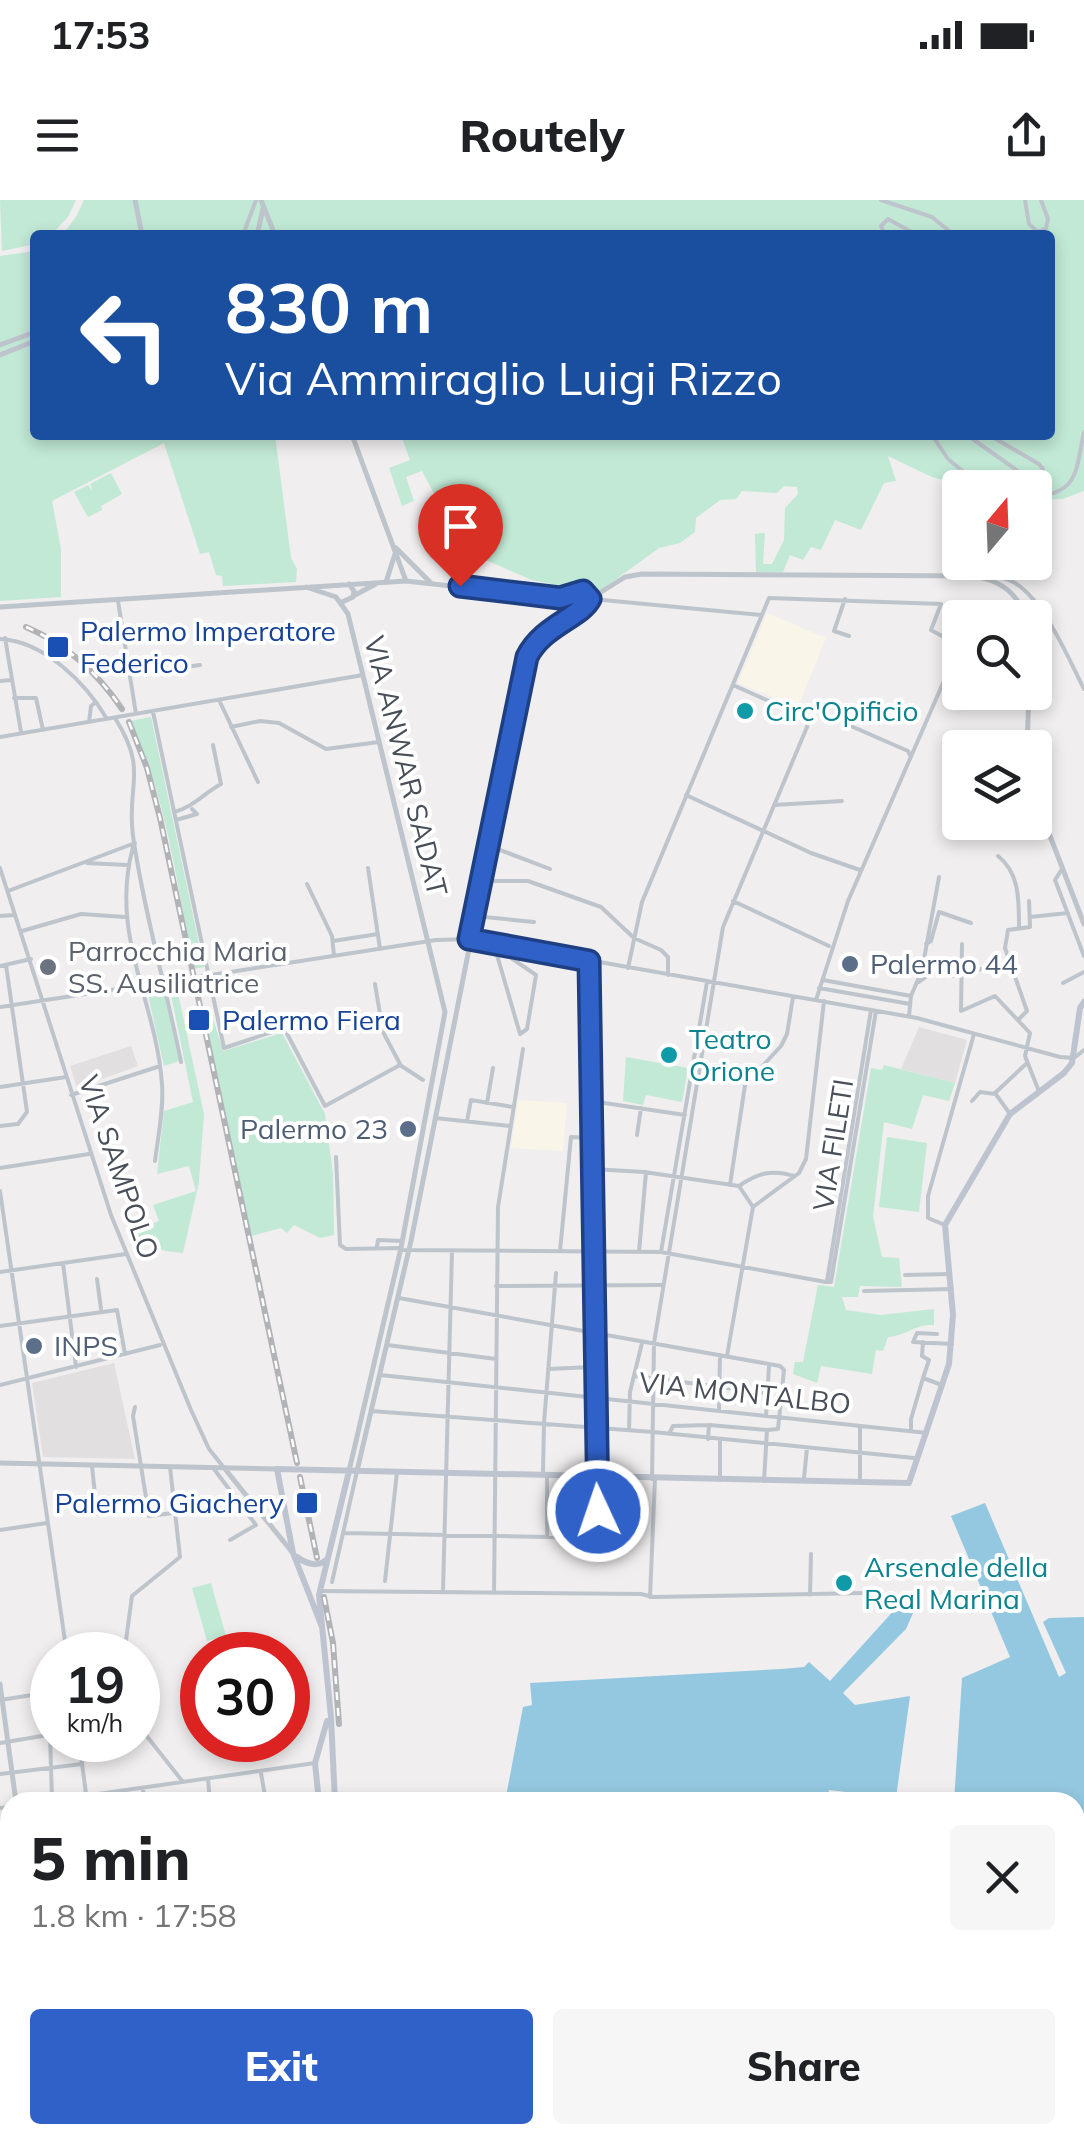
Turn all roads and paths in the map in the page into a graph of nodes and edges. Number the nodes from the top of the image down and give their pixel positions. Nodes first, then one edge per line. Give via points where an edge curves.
1 (134, 200) edge
2 (881, 200) edge
3 (1024, 200) edge
4 (1041, 200) edge
5 (260, 202) edge
6 (141, 230) edge
7 (246, 230) edge
8 (257, 230) edge
9 (273, 230) edge
10 (883, 230) edge
11 (908, 230) edge
12 (948, 230) edge
13 (1036, 230) edge
14 (1042, 230) edge
15 (30, 334) edge
16 (30, 343) edge
17 (0, 345) edge
18 (0, 355) edge
19 (1084, 432) edge
20 (354, 440) edge
21 (935, 440) edge
22 (973, 440) edge
23 (997, 440) edge
24 (961, 470) edge
25 (1052, 494) edge
26 (394, 546) junction
27 (942, 578) edge
28 (991, 580) edge
29 (1009, 580) edge
30 (406, 581) junction
31 (382, 582) junction
32 (344, 583) junction
33 (431, 583) junction
34 (306, 587) junction
35 (574, 595) junction
36 (353, 597) junction
37 (601, 597) junction
38 (560, 598) junction
39 (118, 599) junction
40 (845, 599) junction
41 (339, 600) junction
42 (1017, 600) edge
43 (574, 604) junction
44 (587, 604) junction
45 (0, 607) edge
46 (761, 615) junction
47 (849, 636) dead end
48 (2, 639) edge
49 (200, 664) dead end
50 (364, 675) junction
51 (130, 676) junction
52 (11, 680) junction
53 (0, 681) edge
54 (732, 684) junction
55 (1084, 689) edge
56 (14, 698) junction
57 (218, 700) junction
58 (96, 702) junction
59 (153, 712) junction
60 (136, 714) junction
61 (111, 719) junction
62 (89, 722) junction
63 (844, 722) dead end
64 (231, 726) junction
65 (43, 730) junction
66 (21, 733) junction
67 (0, 736) edge
68 (380, 742) junction
69 (212, 746) dead end
70 (911, 756) junction
71 (258, 782) dead end
72 (686, 795) junction
73 (842, 802) dead end
74 (774, 805) junction
75 (191, 808) junction
76 (174, 812) junction
77 (176, 820) junction
78 (762, 832) junction
79 (1051, 840) edge
80 (133, 843) junction
81 (488, 845) junction
82 (998, 856) dead end
83 (82, 863) junction
84 (128, 865) junction
85 (0, 868) edge
86 (368, 868) dead end
87 (550, 869) dead end
88 (1062, 869) junction
89 (861, 870) junction
90 (939, 876) dead end
91 (480, 881) junction
92 (307, 884) dead end
93 (8, 891) junction
94 (734, 901) junction
95 (1029, 901) dead end
96 (1068, 913) junction
97 (16, 915) junction
98 (0, 916) edge
99 (474, 916) junction
100 (1030, 916) junction
101 (125, 917) junction
102 (534, 922) dead end
103 (971, 924) dead end
104 (1084, 924) edge
105 (1020, 928) junction
106 (22, 931) junction
107 (378, 934) junction
108 (634, 938) junction
109 (334, 941) junction
110 (428, 941) junction
111 (469, 941) junction
112 (926, 944) junction
113 (962, 944) dead end
114 (831, 947) junction
115 (496, 948) junction
116 (380, 949) junction
117 (535, 952) junction
118 (334, 956) junction
119 (1084, 956) edge
120 (31, 959) junction
121 (589, 961) junction
122 (1009, 962) junction
123 (3, 965) edge
124 (628, 968) junction
125 (1084, 972) edge
126 (668, 974) junction
127 (961, 974) junction
128 (206, 976) junction
129 (821, 979) junction
130 (167, 982) junction
131 (711, 982) junction
132 (1063, 983) dead end
133 (375, 984) dead end
134 (918, 984) junction
135 (140, 986) junction
136 (818, 988) junction
137 (793, 996) junction
138 (912, 996) junction
139 (44, 1000) junction
140 (816, 1000) junction
141 (824, 1001) junction
142 (1084, 1002) edge
143 (910, 1004) junction
144 (12, 1005) junction
145 (0, 1007) edge
146 (874, 1010) junction
147 (908, 1016) junction
148 (1018, 1020) junction
149 (444, 1024) junction
150 (452, 1026) junction
151 (974, 1034) junction
152 (1026, 1048) junction
153 (523, 1050) dead end
154 (1084, 1050) edge
155 (1074, 1058) junction
156 (181, 1062) dead end
157 (1026, 1063) junction
158 (160, 1066) junction
159 (400, 1066) junction
160 (493, 1068) dead end
161 (435, 1069) junction
162 (66, 1077) junction
163 (423, 1080) junction
164 (22, 1084) junction
165 (0, 1087) edge
166 (1038, 1090) junction
167 (72, 1094) junction
168 (430, 1094) junction
169 (995, 1094) junction
170 (591, 1101) junction
171 (972, 1101) dead end
172 (487, 1103) junction
173 (513, 1107) junction
174 (641, 1108) junction
175 (1010, 1114) junction
176 (688, 1116) junction
177 (435, 1118) junction
178 (468, 1122) junction
179 (0, 1126) edge
180 (510, 1126) junction
181 (637, 1135) dead end
182 (422, 1138) junction
183 (592, 1138) junction
184 (431, 1139) junction
185 (90, 1154) junction
186 (336, 1157) dead end
187 (155, 1161) dead end
188 (0, 1168) edge
189 (592, 1169) junction
190 (646, 1172) junction
191 (794, 1176) junction
192 (674, 1177) junction
193 (682, 1178) junction
194 (730, 1185) junction
195 (739, 1186) junction
196 (0, 1191) edge
197 (753, 1206) junction
198 (945, 1225) junction
199 (403, 1247) junction
200 (452, 1251) junction
201 (496, 1252) junction
202 (560, 1252) junction
203 (593, 1252) junction
204 (662, 1252) junction
205 (638, 1253) junction
206 (126, 1254) junction
207 (668, 1255) junction
208 (62, 1263) junction
209 (744, 1268) junction
210 (12, 1270) junction
211 (0, 1272) edge
212 (556, 1273) dead end
213 (950, 1274) junction
214 (906, 1275) dead end
215 (97, 1279) dead end
216 (664, 1285) junction
217 (496, 1286) junction
218 (554, 1286) junction
219 (594, 1286) junction
220 (952, 1289) junction
221 (864, 1291) dead end
222 (398, 1298) junction
223 (450, 1308) junction
224 (102, 1311) junction
225 (70, 1315) junction
226 (496, 1316) junction
227 (19, 1323) junction
228 (0, 1326) edge
229 (551, 1326) junction
230 (937, 1334) dead end
231 (594, 1335) junction
232 (922, 1342) junction
233 (654, 1343) junction
234 (162, 1344) junction
235 (642, 1344) junction
236 (952, 1344) junction
237 (387, 1345) junction
238 (449, 1353) junction
239 (124, 1354) junction
240 (720, 1355) junction
241 (727, 1356) junction
242 (496, 1359) junction
243 (769, 1364) junction
244 (76, 1366) junction
245 (595, 1367) junction
246 (548, 1369) junction
247 (380, 1375) junction
248 (635, 1376) junction
249 (654, 1378) junction
250 (923, 1378) junction
251 (27, 1379) junction
252 (448, 1382) junction
253 (0, 1385) edge
254 (942, 1385) junction
255 (496, 1387) junction
256 (720, 1387) junction
257 (546, 1392) junction
258 (767, 1393) junction
259 (595, 1398) junction
260 (629, 1401) junction
261 (654, 1404) junction
262 (135, 1406) dead end
263 (371, 1411) junction
264 (719, 1411) junction
265 (447, 1416) junction
266 (766, 1416) junction
267 (780, 1417) junction
268 (496, 1419) junction
269 (544, 1423) junction
270 (709, 1425) junction
271 (860, 1426) junction
272 (596, 1427) junction
273 (629, 1430) junction
274 (767, 1430) junction
275 (911, 1431) junction
276 (653, 1432) junction
277 (928, 1433) junction
278 (669, 1434) junction
279 (708, 1439) junction
280 (720, 1440) junction
281 (766, 1444) junction
282 (807, 1448) junction
283 (358, 1449) junction
284 (861, 1454) junction
285 (920, 1458) junction
286 (0, 1463) edge
287 (39, 1464) junction
288 (92, 1466) junction
289 (140, 1467) junction
290 (170, 1468) junction
291 (214, 1468) junction
292 (225, 1468) junction
293 (277, 1470) junction
294 (354, 1472) junction
295 (397, 1472) junction
296 (446, 1474) junction
297 (496, 1475) junction
298 (546, 1476) junction
299 (597, 1478) junction
300 (654, 1479) junction
301 (720, 1480) junction
302 (764, 1481) junction
303 (804, 1481) junction
304 (860, 1483) junction
305 (175, 1513) junction
306 (97, 1514) dead end
307 (48, 1523) junction
308 (0, 1530) edge
309 (344, 1533) junction
310 (391, 1534) junction
311 (444, 1535) junction
312 (494, 1536) junction
313 (547, 1537) junction
314 (230, 1540) dead end
315 (293, 1553) junction
316 (811, 1554) dead end
317 (327, 1560) junction
318 (385, 1581) dead end
319 (332, 1582) dead end
320 (319, 1591) junction
321 (443, 1592) junction
322 (494, 1592) junction
323 (864, 1592) dead end
324 (810, 1595) junction
325 (650, 1597) junction
326 (322, 1627) junction
327 (64, 1632) edge
328 (127, 1632) edge
329 (0, 1684) edge
330 (30, 1695) edge
331 (328, 1696) junction
332 (1, 1700) edge
333 (30, 1738) edge
334 (4, 1742) edge
335 (160, 1752) edge
336 (52, 1762) edge
337 (315, 1763) junction
338 (82, 1764) joint
339 (52, 1767) junction
340 (260, 1771) junction
341 (12, 1773) junction
342 (0, 1774) edge
343 (208, 1778) junction
344 (184, 1782) junction
345 (142, 1788) junction
346 (13, 1792) edge
347 (52, 1792) edge
348 (85, 1792) edge
349 (122, 1792) edge
350 (143, 1792) edge
351 (209, 1792) edge
352 (264, 1792) edge
353 (318, 1792) edge
354 (334, 1792) edge

1 - 6 street
2 - 12 street via 932,216
3 - 13 street
4 - 14 street via 1047,223
5 - 7 street
5 - 8 street
5 - 9 street
10 - 11 street via 888,219
15 - 17 street
16 - 18 street
19 - 25 street via 1075,474
20 - 26 street
21 - 24 street
22 - 23 street via 1028,478 1042,478 1039,464
26 - 30 street
26 - 31 street
26 - 33 street
27 - 37 street via 642,574 619,580
28 - 42 street
29 - 55 street via 1031,595
30 - 31 street
30 - 33 street
31 - 32 street
31 - 36 street
32 - 34 street
32 - 36 street
32 - 41 street via 336,589
33 - 38 street
34 - 39 street
34 - 41 street
35 - 38 street
35 - 43 street
35 - 44 street via 583,591
36 - 41 street
37 - 44 street
37 - 46 street
38 - 43 street
39 - 45 street
39 - 51 street
40 - 46 street via 769,598
40 - 47 street via 834,631
40 - 70 street via 941,604 931,630 957,651
41 - 50 street, VIA ANWAR SADAT
43 - 44 street
44 - 81 street via 543,635 527,657
46 - 54 street
48 - 52 street
48 - 58 street via 44,654
49 - 51 street
50 - 57 street
50 - 68 street, VIA ANWAR SADAT
51 - 60 street
52 - 53 street
52 - 56 street
54 - 72 street
54 - 74 street via 807,718
56 - 65 street via 36,698
56 - 66 street
57 - 59 street
57 - 64 street
58 - 61 street
58 - 62 street
59 - 60 street
59 - 76 street
60 - 61 street
61 - 62 street
61 - 80 street via 135,765
62 - 65 street
63 - 70 street
64 - 68 street via 279,723 326,749
64 - 71 street
65 - 66 street
66 - 67 street
68 - 110 street, VIA ANWAR SADAT
69 - 75 street via 221,784
70 - 89 street
72 - 78 street
72 - 108 street
73 - 74 street
74 - 78 street
75 - 76 street
75 - 77 street via 197,814
76 - 77 street
77 - 128 street
78 - 89 street
78 - 94 street
79 - 88 street
80 - 83 street
80 - 84 street
80 - 130 street
81 - 87 street
81 - 91 street
82 - 105 street via 1010,866
83 - 84 street
83 - 93 street
84 - 101 street
85 - 93 street, VIA SAMPOLO
86 - 107 street
88 - 96 street via 1055,880
88 - 104 street
89 - 114 street
90 - 112 street
91 - 99 street
91 - 108 street via 528,882 601,907
92 - 109 street
93 - 97 street, VIA SAMPOLO
94 - 114 street
94 - 131 street
95 - 100 street
96 - 100 street
96 - 119 street
97 - 98 street
97 - 106 street, VIA SAMPOLO
99 - 102 street
99 - 111 street
100 - 105 street via 1030,926
101 - 106 street via 81,914
101 - 135 street
103 - 112 street via 939,912
105 - 122 street via 1008,930
106 - 120 street, VIA SAMPOLO
107 - 109 street
107 - 116 street
108 - 124 street
108 - 126 street via 668,956
109 - 118 street
110 - 111 street
110 - 116 street
110 - 149 street, VIA ANWAR SADAT
111 - 115 street
111 - 117 street
111 - 150 street
112 - 134 street
113 - 127 street
114 - 129 street
115 - 115 street via 536,975 527,1028 520,1034
115 - 117 street
116 - 118 street
117 - 121 street
118 - 128 street
120 - 123 street
120 - 139 street, VIA SAMPOLO
121 - 124 street
121 - 170 street
122 - 127 street
122 - 148 street via 1027,1011
123 - 144 street
124 - 126 street
125 - 132 street
126 - 131 street
127 - 134 street via 931,973
127 - 148 street via 961,1011 995,996
128 - 130 street, bridge
128 - 159 street via 224,1048 284,1028 325,1106
129 - 136 street
129 - 138 street
130 - 135 street
130 - 156 street
131 - 137 street
131 - 176 street
133 - 159 street via 383,1032
134 - 138 street
135 - 139 street
135 - 158 street
136 - 140 street
136 - 143 street
137 - 140 street
137 - 194 street via 782,1046 746,1085
138 - 143 street
139 - 144 street
139 - 162 street, VIA SAMPOLO
140 - 141 street
141 - 146 street
141 - 191 street via 806,1159
142 - 155 main road
143 - 147 street
144 - 145 street
144 - 164 street
146 - 147 street
146 - 209 street, VIA FILETI via 831,1282
147 - 151 street
148 - 152 street via 1030,1033
149 - 150 street
149 - 161 street, VIA ANWAR SADAT
150 - 177 street
151 - 152 street
151 - 198 street via 928,1196 928,1218
152 - 155 street
152 - 157 street
153 - 173 street
154 - 155 street
155 - 166 main road
157 - 166 street
157 - 169 street
158 - 167 street
158 - 187 street
159 - 163 street
160 - 172 street
161 - 163 street
161 - 168 street, VIA ANWAR SADAT
162 - 164 street
162 - 167 street, VIA SAMPOLO
163 - 168 street
164 - 165 street
164 - 179 street via 25,1116
166 - 175 main road
167 - 185 street, VIA SAMPOLO
168 - 182 street, VIA ANWAR SADAT
169 - 171 street via 980,1092
169 - 175 street
170 - 174 street
170 - 183 street
172 - 173 street
172 - 178 street via 472,1100
173 - 180 street
174 - 176 street
174 - 181 street
175 - 198 main road
176 - 192 street
176 - 193 street
177 - 178 street
177 - 184 street
178 - 180 street
180 - 201 street
182 - 184 street
182 - 199 street, VIA ANWAR SADAT
183 - 189 street
183 - 202 street via 571,1136
184 - 199 street
185 - 188 street
185 - 206 street, VIA SAMPOLO
186 - 199 street via 340,1244 377,1248 378,1240
189 - 190 street
189 - 203 street
190 - 192 street
190 - 205 street
191 - 195 street via 769,1171
191 - 197 street
192 - 193 street
192 - 204 street
193 - 194 street
193 - 207 street
194 - 195 street
195 - 197 street
196 - 210 street
197 - 209 street
198 - 213 main road
199 - 200 street
199 - 222 street
199 - 283 street
200 - 201 street
200 - 223 street
201 - 202 street
201 - 217 street
202 - 203 street
203 - 205 street
203 - 219 street
204 - 205 street
204 - 207 street, VIA FILETI
206 - 208 street
206 - 234 street, VIA SAMPOLO
207 - 209 street, VIA FILETI
207 - 216 street
208 - 210 street
208 - 225 street
209 - 241 street
210 - 211 street
210 - 227 street
212 - 218 street
213 - 214 street
213 - 220 main road
215 - 224 street
216 - 219 street
216 - 233 street
217 - 218 street
217 - 226 street
218 - 219 street
218 - 229 street
219 - 231 street
220 - 221 street
220 - 236 main road
222 - 223 street
222 - 237 street
223 - 226 street
223 - 238 street
224 - 225 street
224 - 239 street via 119,1313
225 - 227 street
225 - 244 street
226 - 229 street
226 - 242 street
227 - 228 street
227 - 251 street
229 - 231 street
229 - 246 street
230 - 232 street via 913,1336
231 - 235 street
231 - 245 street
232 - 236 street
232 - 250 street via 922,1356 929,1360
233 - 235 street
233 - 240 street
233 - 249 street
234 - 239 street
234 - 292 street, VIA SAMPOLO via 209,1450
235 - 248 street
236 - 254 main road
237 - 238 street
237 - 247 street
238 - 242 street
238 - 252 street
239 - 244 street
240 - 241 street
240 - 256 street
241 - 243 street
242 - 255 street
243 - 258 street
243 - 267 street via 784,1370
244 - 251 street
245 - 246 street
245 - 259 street
246 - 257 street
247 - 252 street, VIA MONTALBO
247 - 263 street
248 - 249 street
248 - 260 street
249 - 256 street
249 - 261 street
250 - 254 street
250 - 275 street
251 - 253 street
251 - 287 street
252 - 255 street, VIA MONTALBO
252 - 265 street
254 - 277 main road
255 - 257 street, VIA MONTALBO
255 - 268 street
256 - 258 street
256 - 264 street
257 - 259 street, VIA MONTALBO
257 - 269 street
258 - 266 street
259 - 260 street, VIA MONTALBO
259 - 272 street
260 - 261 street, VIA MONTALBO
260 - 273 street
261 - 264 street, VIA MONTALBO
261 - 276 street
262 - 289 street
263 - 265 street
263 - 283 street
264 - 266 street, VIA MONTALBO
265 - 268 street
265 - 296 street
266 - 267 street, VIA MONTALBO
267 - 271 street, VIA MONTALBO
267 - 274 street via 777,1430
268 - 269 street
268 - 297 street
269 - 272 street
269 - 298 street
270 - 274 street
270 - 278 street via 673,1426
270 - 279 street
271 - 275 street, VIA MONTALBO
271 - 284 street
272 - 273 street
272 - 299 street
273 - 276 street
274 - 281 street
275 - 277 street, VIA MONTALBO
276 - 278 street
276 - 300 street
277 - 285 main road
278 - 279 street
279 - 280 street
280 - 281 street
280 - 301 street
281 - 282 street
281 - 302 street
282 - 284 street
282 - 303 street
283 - 294 street
284 - 285 street
284 - 304 street
285 - 304 main road via 909,1483
286 - 287 street
287 - 288 street
287 - 307 street
288 - 289 street
288 - 306 street
289 - 290 street
289 - 305 street via 149,1516
290 - 291 street
290 - 305 street
291 - 292 street
291 - 314 street via 256,1524
292 - 293 street
292 - 315 street
293 - 294 main road
293 - 315 main road
294 - 295 main road
294 - 309 street
294 - 317 main road
295 - 296 main road
295 - 310 street
296 - 297 main road
296 - 311 street
297 - 298 main road
297 - 312 street
298 - 299 main road
298 - 313 street
299 - 300 main road
299 - 313 street via 599,1538
300 - 301 main road
300 - 325 street
301 - 302 main road
302 - 303 main road
303 - 304 main road
305 - 328 street via 180,1556 132,1596
307 - 308 street
307 - 327 street
309 - 310 street
309 - 319 street
310 - 311 street
310 - 318 street
311 - 312 street
311 - 321 street
312 - 313 street
312 - 322 street
315 - 317 main road via 310,1564
315 - 326 main road
316 - 324 street
317 - 320 main road
320 - 321 street
320 - 326 main road
321 - 322 street
322 - 325 street
323 - 324 street
324 - 325 street
326 - 331 main road
329 - 332 street
330 - 332 street
331 - 337 main road
331 - 354 main road
332 - 334 street
333 - 334 street
334 - 341 street
335 - 344 street
336 - 339 street
337 - 340 street
337 - 353 main road
338 - 339 street
338 - 348 street
339 - 341 street
339 - 347 street
340 - 343 street
340 - 352 street
341 - 342 street
341 - 346 street
343 - 344 street
343 - 351 street
344 - 345 street
345 - 349 street
345 - 350 street

